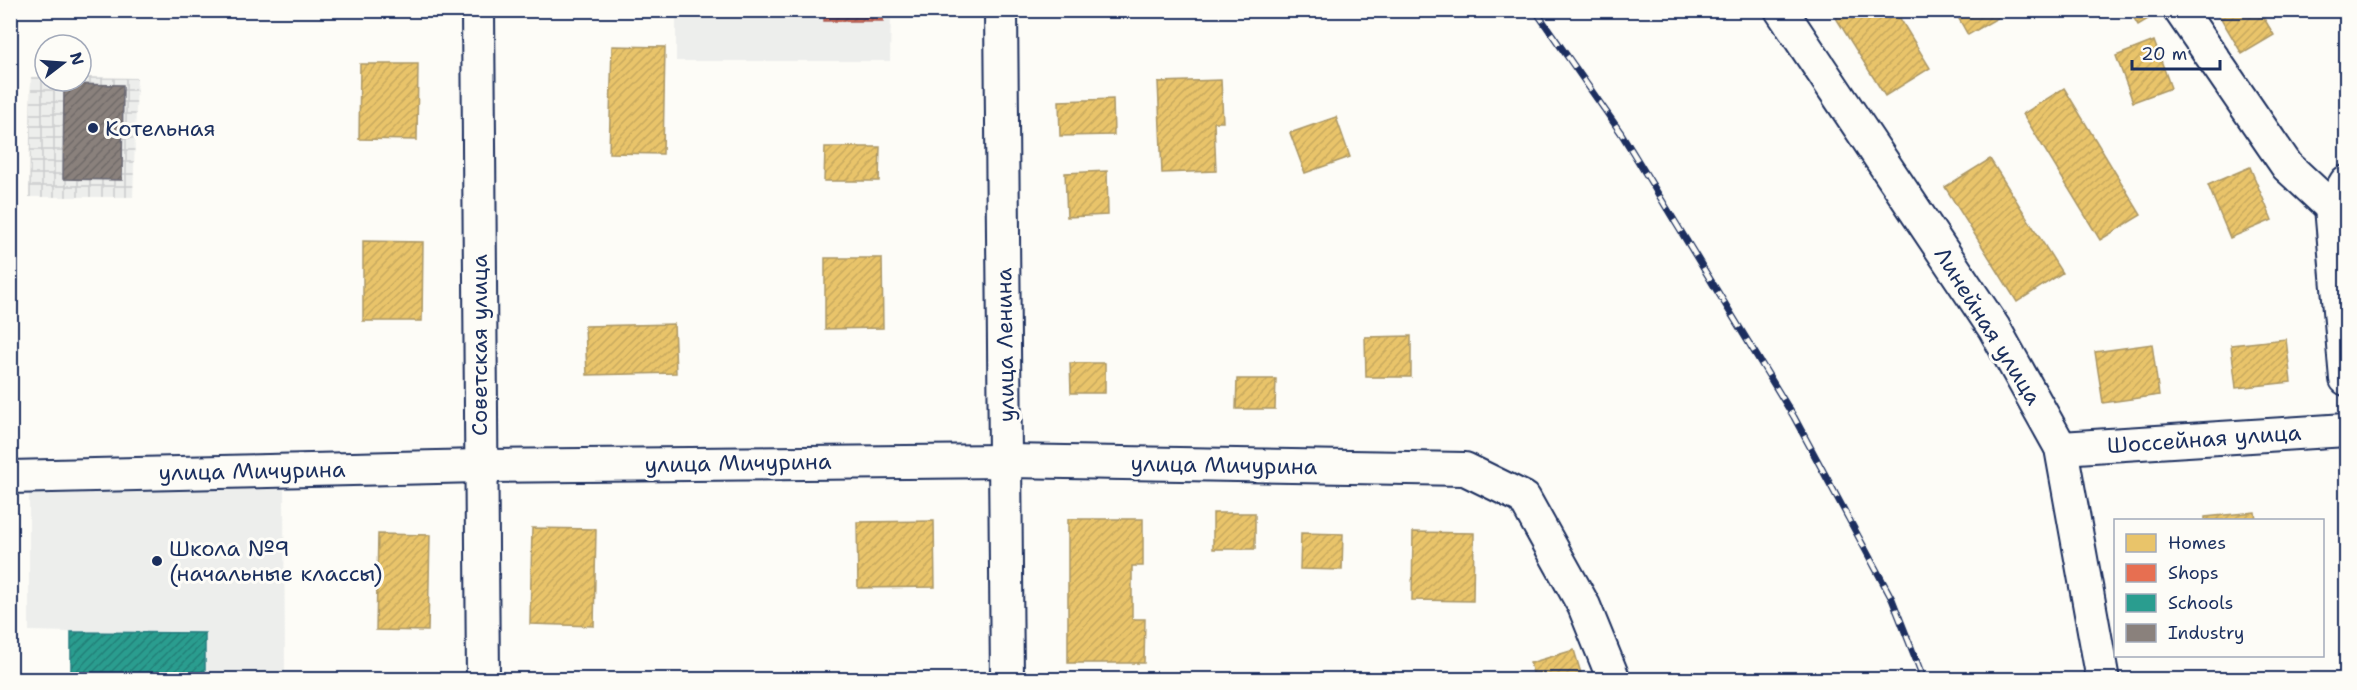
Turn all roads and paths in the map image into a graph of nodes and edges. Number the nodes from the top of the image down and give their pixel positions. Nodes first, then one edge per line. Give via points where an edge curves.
1 (478, 10) edge
2 (1001, 10) edge
3 (1781, 10) edge
4 (2180, 10) edge
5 (2338, 195) edge
6 (2346, 379) edge
7 (2346, 430) edge
8 (2061, 448) junction
9 (1006, 460) junction
10 (480, 466) junction
11 (10, 477) edge
12 (483, 680) edge
13 (1007, 680) edge
14 (1614, 680) edge
15 (2103, 680) edge

1 - 10 street, Советская улица
2 - 9 street, улица Ленина
3 - 8 street, Линейная улица via 1994,328
4 - 5 street via 2287,166
5 - 6 street
7 - 8 street, Шоссейная улица
8 - 15 street, Линейная улица
9 - 10 street, улица Мичурина
9 - 13 street, улица Ленина
9 - 14 street, улица Мичурина via 1465,469 1524,498 1584,606
10 - 11 street, улица Мичурина
10 - 12 street, Советская улица

